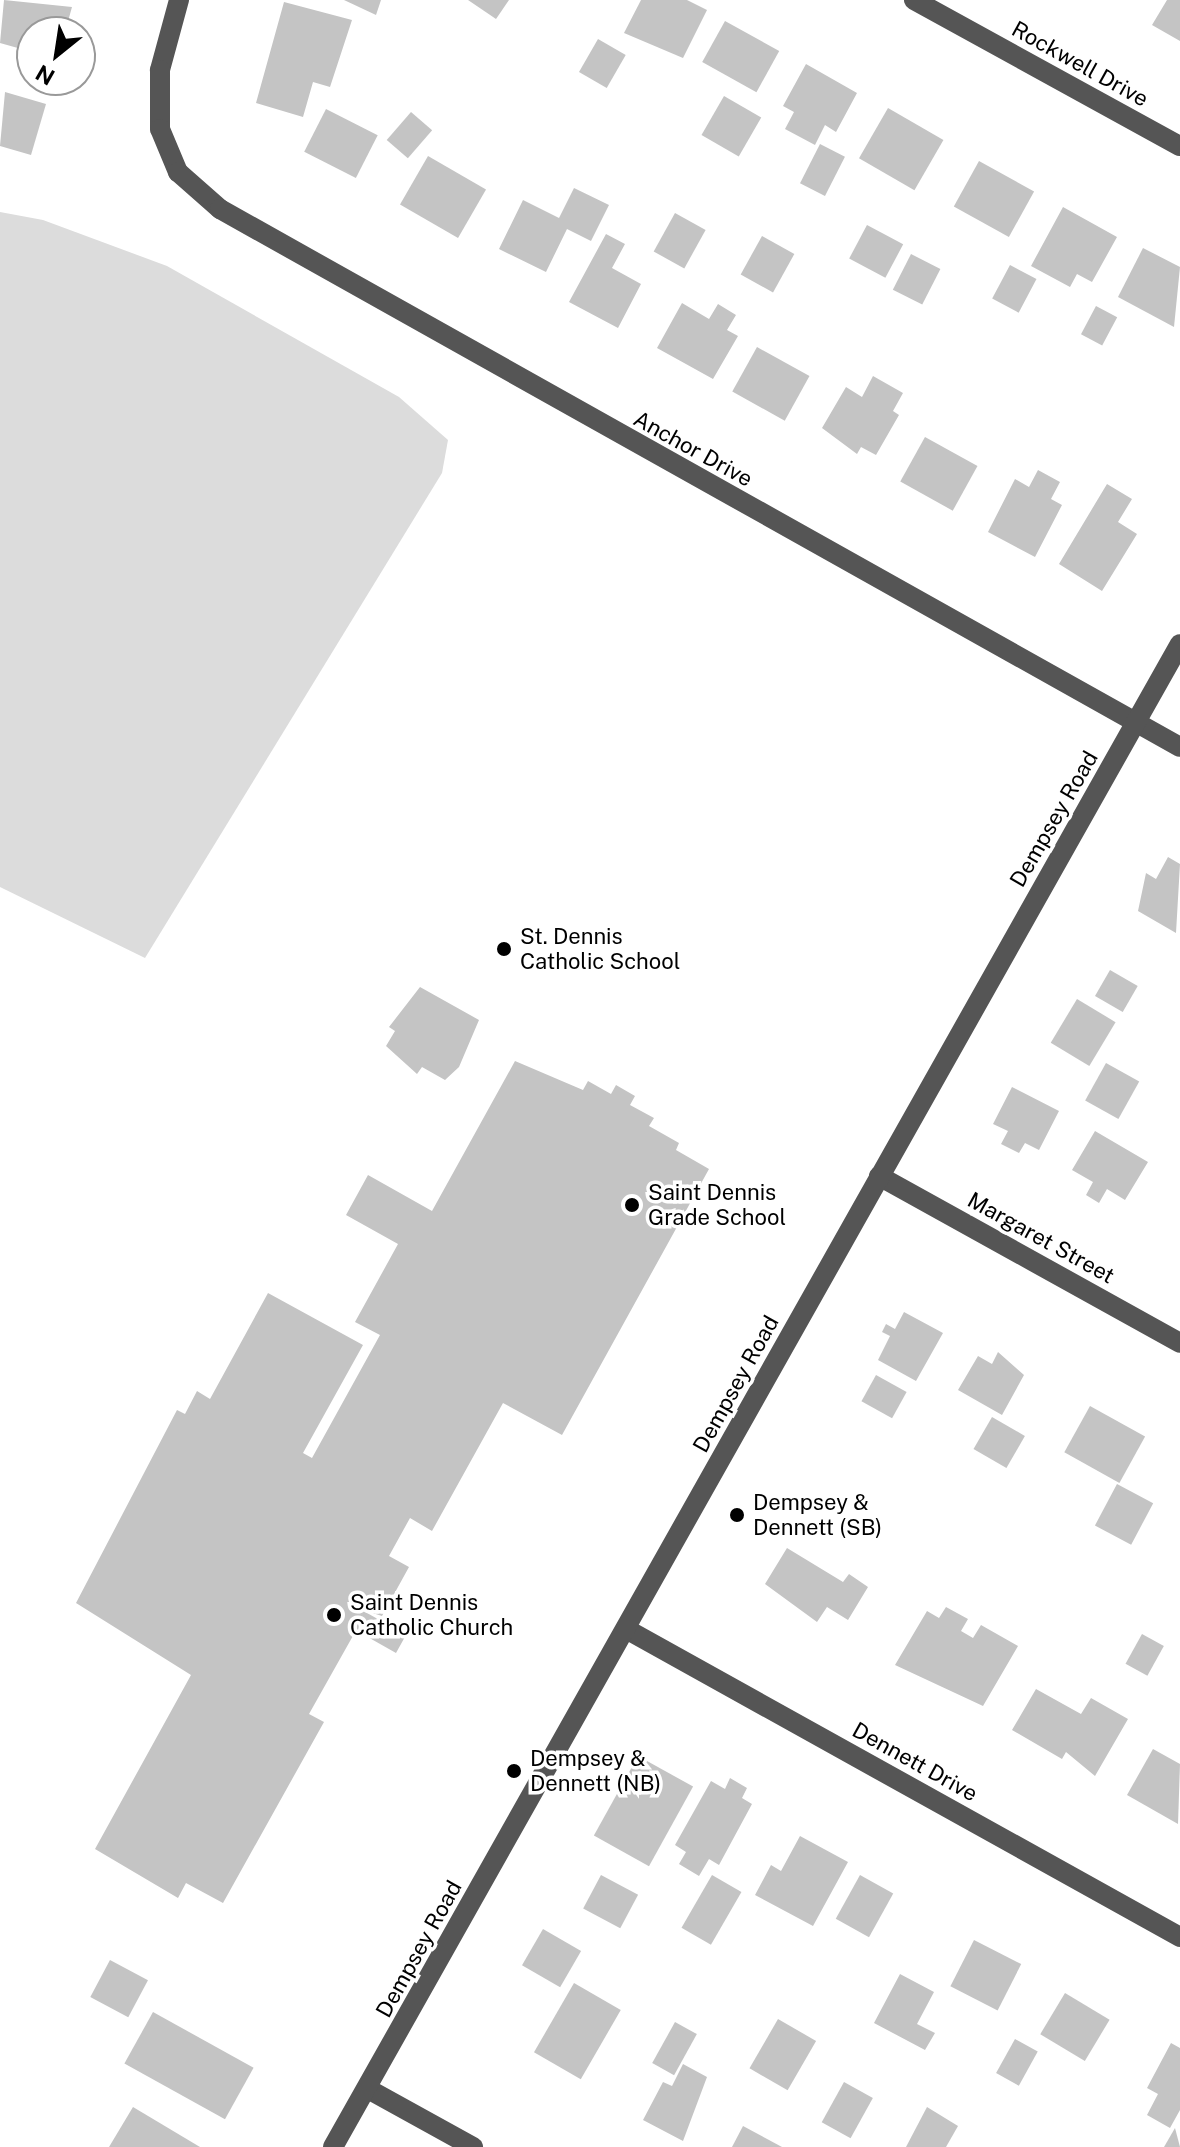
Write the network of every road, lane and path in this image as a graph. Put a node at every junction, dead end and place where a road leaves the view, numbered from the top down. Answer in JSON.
{"nodes":[{"id":1,"x":179,"y":0,"type":"edge"},
{"id":2,"x":914,"y":0,"type":"edge"},
{"id":3,"x":1180,"y":146,"type":"edge"},
{"id":4,"x":1180,"y":644,"type":"edge"},
{"id":5,"x":1136,"y":724,"type":"junction"},
{"id":6,"x":1180,"y":747,"type":"edge"},
{"id":7,"x":879,"y":1176,"type":"junction"},
{"id":8,"x":1180,"y":1343,"type":"edge"},
{"id":9,"x":626,"y":1629,"type":"junction"},
{"id":10,"x":1180,"y":1937,"type":"edge"},
{"id":11,"x":368,"y":2089,"type":"junction"},
{"id":12,"x":333,"y":2147,"type":"edge"},
{"id":13,"x":473,"y":2147,"type":"edge"}],
"edges":[{"from":1,"to":5,"type":"street","name":"Anchor Drive"},
{"from":2,"to":3,"type":"street","name":"Rockwell Drive"},
{"from":4,"to":5,"type":"street","name":"Dempsey Road"},
{"from":5,"to":6,"type":"street","name":"Anchor Drive"},
{"from":5,"to":7,"type":"street","name":"Dempsey Road"},
{"from":7,"to":8,"type":"street","name":"Margaret Street"},
{"from":7,"to":9,"type":"street","name":"Dempsey Road"},
{"from":9,"to":10,"type":"street","name":"Dennett Drive"},
{"from":9,"to":11,"type":"street","name":"Dempsey Road"},
{"from":11,"to":12,"type":"street","name":"Dempsey Road"},
{"from":11,"to":13,"type":"street"}]}
